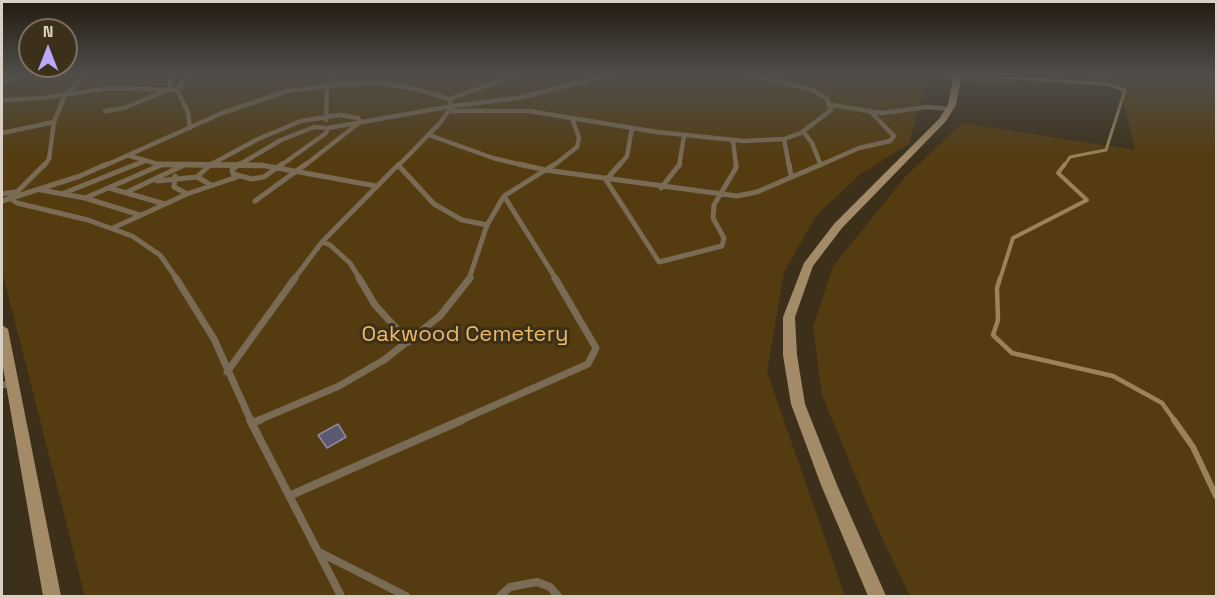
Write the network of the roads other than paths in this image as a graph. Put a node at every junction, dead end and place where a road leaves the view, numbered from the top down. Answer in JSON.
{"nodes":[{"id":1,"x":62,"y":102,"type":"edge"},
{"id":2,"x":139,"y":102,"type":"edge"},
{"id":3,"x":183,"y":102,"type":"edge"},
{"id":4,"x":255,"y":102,"type":"edge"},
{"id":5,"x":326,"y":102,"type":"edge"},
{"id":6,"x":450,"y":102,"type":"edge"},
{"id":7,"x":492,"y":102,"type":"edge"},
{"id":8,"x":828,"y":102,"type":"edge"},
{"id":9,"x":952,"y":102,"type":"edge"},
{"id":10,"x":831,"y":105,"type":"junction"},
{"id":11,"x":451,"y":108,"type":"junction"},
{"id":12,"x":950,"y":109,"type":"junction"},
{"id":13,"x":105,"y":111,"type":"dead end"},
{"id":14,"x":870,"y":111,"type":"junction"},
{"id":15,"x":326,"y":116,"type":"junction"},
{"id":16,"x":572,"y":118,"type":"junction"},
{"id":17,"x":54,"y":122,"type":"junction"},
{"id":18,"x":360,"y":122,"type":"junction"},
{"id":19,"x":326,"y":127,"type":"junction"},
{"id":20,"x":190,"y":128,"type":"junction"},
{"id":21,"x":632,"y":128,"type":"junction"},
{"id":22,"x":803,"y":131,"type":"junction"},
{"id":23,"x":2,"y":133,"type":"edge"},
{"id":24,"x":429,"y":135,"type":"junction"},
{"id":25,"x":684,"y":136,"type":"junction"},
{"id":26,"x":784,"y":139,"type":"junction"},
{"id":27,"x":733,"y":140,"type":"junction"},
{"id":28,"x":130,"y":156,"type":"junction"},
{"id":29,"x":145,"y":161,"type":"junction"},
{"id":30,"x":820,"y":163,"type":"junction"},
{"id":31,"x":161,"y":165,"type":"junction"},
{"id":32,"x":209,"y":165,"type":"junction"},
{"id":33,"x":236,"y":165,"type":"junction"},
{"id":34,"x":398,"y":165,"type":"junction"},
{"id":35,"x":182,"y":166,"type":"junction"},
{"id":36,"x":277,"y":168,"type":"junction"},
{"id":37,"x":177,"y":170,"type":"junction"},
{"id":38,"x":545,"y":170,"type":"junction"},
{"id":39,"x":296,"y":172,"type":"junction"},
{"id":40,"x":791,"y":176,"type":"junction"},
{"id":41,"x":197,"y":177,"type":"junction"},
{"id":42,"x":237,"y":177,"type":"junction"},
{"id":43,"x":173,"y":180,"type":"junction"},
{"id":44,"x":606,"y":180,"type":"junction"},
{"id":45,"x":151,"y":182,"type":"junction"},
{"id":46,"x":211,"y":185,"type":"junction"},
{"id":47,"x":376,"y":186,"type":"junction"},
{"id":48,"x":174,"y":187,"type":"junction"},
{"id":49,"x":109,"y":188,"type":"junction"},
{"id":50,"x":661,"y":188,"type":"junction"},
{"id":51,"x":40,"y":190,"type":"junction"},
{"id":52,"x":127,"y":192,"type":"junction"},
{"id":53,"x":63,"y":194,"type":"junction"},
{"id":54,"x":187,"y":194,"type":"junction"},
{"id":55,"x":2,"y":195,"type":"edge"},
{"id":56,"x":13,"y":195,"type":"junction"},
{"id":57,"x":504,"y":196,"type":"junction"},
{"id":58,"x":720,"y":196,"type":"junction"},
{"id":59,"x":85,"y":198,"type":"junction"},
{"id":60,"x":2,"y":201,"type":"edge"},
{"id":61,"x":255,"y":201,"type":"dead end"},
{"id":62,"x":165,"y":204,"type":"junction"},
{"id":63,"x":140,"y":215,"type":"junction"},
{"id":64,"x":487,"y":225,"type":"junction"},
{"id":65,"x":113,"y":228,"type":"junction"},
{"id":66,"x":322,"y":242,"type":"junction"},
{"id":67,"x":2,"y":330,"type":"edge"},
{"id":68,"x":409,"y":342,"type":"junction"},
{"id":69,"x":228,"y":372,"type":"junction"},
{"id":70,"x":6,"y":385,"type":"edge"},
{"id":71,"x":252,"y":423,"type":"junction"},
{"id":72,"x":289,"y":496,"type":"junction"},
{"id":73,"x":318,"y":552,"type":"junction"},
{"id":74,"x":52,"y":597,"type":"edge"},
{"id":75,"x":341,"y":597,"type":"edge"},
{"id":76,"x":406,"y":597,"type":"edge"},
{"id":77,"x":500,"y":597,"type":"edge"},
{"id":78,"x":558,"y":597,"type":"edge"},
{"id":79,"x":877,"y":597,"type":"edge"}],
"edges":[{"from":1,"to":17,"type":"lane"},
{"from":2,"to":13,"type":"lane"},
{"from":3,"to":20,"type":"lane"},
{"from":4,"to":20,"type":"lane"},
{"from":5,"to":15,"type":"lane"},
{"from":6,"to":11,"type":"lane"},
{"from":7,"to":11,"type":"lane"},
{"from":8,"to":10,"type":"lane"},
{"from":9,"to":12,"type":"street"},
{"from":10,"to":14,"type":"lane"},
{"from":10,"to":22,"type":"lane"},
{"from":11,"to":16,"type":"lane"},
{"from":11,"to":18,"type":"lane"},
{"from":11,"to":24,"type":"lane"},
{"from":12,"to":14,"type":"lane"},
{"from":12,"to":79,"type":"street"},
{"from":14,"to":30,"type":"lane"},
{"from":15,"to":18,"type":"lane"},
{"from":15,"to":19,"type":"lane"},
{"from":15,"to":32,"type":"lane"},
{"from":16,"to":21,"type":"lane"},
{"from":16,"to":38,"type":"lane"},
{"from":17,"to":23,"type":"lane"},
{"from":17,"to":56,"type":"lane"},
{"from":18,"to":19,"type":"lane"},
{"from":18,"to":39,"type":"lane"},
{"from":19,"to":33,"type":"lane"},
{"from":19,"to":36,"type":"lane"},
{"from":20,"to":28,"type":"lane"},
{"from":21,"to":25,"type":"lane"},
{"from":21,"to":44,"type":"lane"},
{"from":22,"to":26,"type":"lane"},
{"from":22,"to":30,"type":"lane"},
{"from":24,"to":34,"type":"lane"},
{"from":24,"to":38,"type":"lane"},
{"from":25,"to":27,"type":"lane"},
{"from":25,"to":50,"type":"lane"},
{"from":26,"to":27,"type":"lane"},
{"from":26,"to":40,"type":"lane"},
{"from":27,"to":58,"type":"lane"},
{"from":28,"to":29,"type":"lane"},
{"from":28,"to":51,"type":"lane"},
{"from":29,"to":31,"type":"lane"},
{"from":29,"to":53,"type":"lane"},
{"from":30,"to":40,"type":"lane"},
{"from":31,"to":35,"type":"lane"},
{"from":31,"to":49,"type":"lane"},
{"from":32,"to":33,"type":"lane"},
{"from":32,"to":35,"type":"lane"},
{"from":32,"to":41,"type":"lane"},
{"from":33,"to":36,"type":"lane"},
{"from":33,"to":42,"type":"lane"},
{"from":34,"to":47,"type":"lane"},
{"from":34,"to":64,"type":"lane"},
{"from":35,"to":37,"type":"lane"},
{"from":36,"to":39,"type":"lane"},
{"from":36,"to":42,"type":"lane"},
{"from":37,"to":43,"type":"lane"},
{"from":37,"to":45,"type":"lane"},
{"from":38,"to":44,"type":"lane"},
{"from":38,"to":57,"type":"lane"},
{"from":39,"to":47,"type":"lane"},
{"from":39,"to":61,"type":"lane"},
{"from":40,"to":58,"type":"lane"},
{"from":41,"to":43,"type":"lane"},
{"from":41,"to":46,"type":"lane"},
{"from":42,"to":46,"type":"lane"},
{"from":43,"to":45,"type":"lane"},
{"from":43,"to":48,"type":"lane"},
{"from":44,"to":50,"type":"lane"},
{"from":44,"to":58,"type":"lane"},
{"from":45,"to":48,"type":"lane"},
{"from":45,"to":52,"type":"lane"},
{"from":46,"to":54,"type":"lane"},
{"from":47,"to":66,"type":"lane"},
{"from":48,"to":54,"type":"lane"},
{"from":49,"to":52,"type":"lane"},
{"from":49,"to":59,"type":"lane"},
{"from":50,"to":58,"type":"lane"},
{"from":51,"to":53,"type":"lane"},
{"from":51,"to":56,"type":"lane"},
{"from":52,"to":62,"type":"lane"},
{"from":53,"to":59,"type":"lane"},
{"from":54,"to":62,"type":"lane"},
{"from":55,"to":56,"type":"lane"},
{"from":56,"to":60,"type":"lane"},
{"from":56,"to":65,"type":"lane"},
{"from":57,"to":64,"type":"lane"},
{"from":57,"to":72,"type":"lane"},
{"from":59,"to":63,"type":"lane"},
{"from":62,"to":63,"type":"lane"},
{"from":63,"to":65,"type":"lane"},
{"from":64,"to":68,"type":"lane"},
{"from":65,"to":69,"type":"lane"},
{"from":66,"to":68,"type":"lane"},
{"from":66,"to":69,"type":"lane"},
{"from":67,"to":70,"type":"street"},
{"from":68,"to":71,"type":"lane"},
{"from":69,"to":71,"type":"lane"},
{"from":70,"to":74,"type":"street"},
{"from":71,"to":72,"type":"lane"},
{"from":72,"to":73,"type":"lane"},
{"from":73,"to":75,"type":"lane"},
{"from":73,"to":76,"type":"lane"},
{"from":77,"to":78,"type":"lane"}]}
